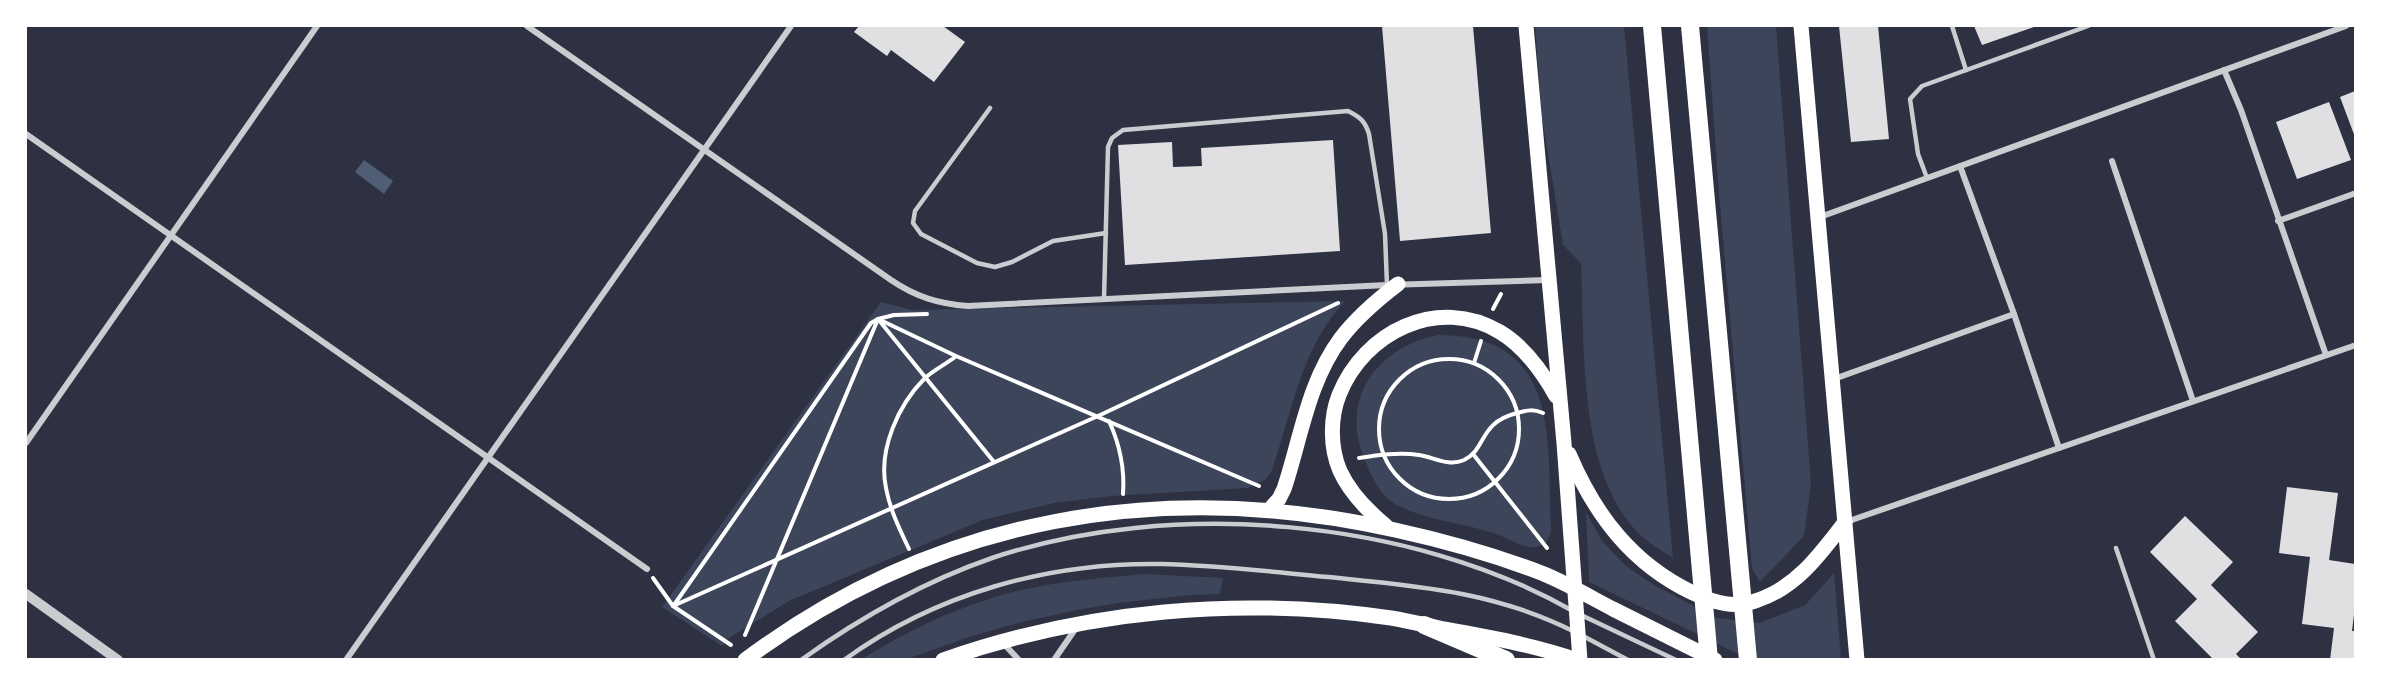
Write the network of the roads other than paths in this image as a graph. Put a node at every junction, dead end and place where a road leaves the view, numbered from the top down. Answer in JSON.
{"nodes":[{"id":1,"x":317,"y":26,"type":"edge"},
{"id":2,"x":527,"y":26,"type":"edge"},
{"id":3,"x":791,"y":26,"type":"edge"},
{"id":4,"x":1526,"y":26,"type":"edge"},
{"id":5,"x":1652,"y":26,"type":"edge"},
{"id":6,"x":1690,"y":26,"type":"edge"},
{"id":7,"x":1801,"y":26,"type":"edge"},
{"id":8,"x":1952,"y":26,"type":"edge"},
{"id":9,"x":2065,"y":26,"type":"edge"},
{"id":10,"x":2088,"y":26,"type":"edge"},
{"id":11,"x":2346,"y":26,"type":"edge"},
{"id":12,"x":2068,"y":33,"type":"junction"},
{"id":13,"x":1966,"y":70,"type":"junction"},
{"id":14,"x":2224,"y":70,"type":"junction"},
{"id":15,"x":990,"y":108,"type":"dead end"},
{"id":16,"x":26,"y":134,"type":"edge"},
{"id":17,"x":704,"y":149,"type":"junction"},
{"id":18,"x":2112,"y":161,"type":"dead end"},
{"id":19,"x":1960,"y":166,"type":"junction"},
{"id":20,"x":1927,"y":178,"type":"junction"},
{"id":21,"x":2355,"y":193,"type":"edge"},
{"id":22,"x":1817,"y":218,"type":"junction"},
{"id":23,"x":2278,"y":221,"type":"junction"},
{"id":24,"x":1106,"y":233,"type":"junction"},
{"id":25,"x":171,"y":235,"type":"junction"},
{"id":26,"x":1547,"y":280,"type":"junction"},
{"id":27,"x":1393,"y":284,"type":"junction"},
{"id":28,"x":1104,"y":298,"type":"junction"},
{"id":29,"x":2014,"y":314,"type":"junction"},
{"id":30,"x":2355,"y":345,"type":"edge"},
{"id":31,"x":2326,"y":355,"type":"junction"},
{"id":32,"x":1832,"y":380,"type":"junction"},
{"id":33,"x":2193,"y":401,"type":"junction"},
{"id":34,"x":1560,"y":404,"type":"junction"},
{"id":35,"x":1564,"y":442,"type":"junction"},
{"id":36,"x":26,"y":443,"type":"edge"},
{"id":37,"x":2059,"y":448,"type":"junction"},
{"id":38,"x":488,"y":457,"type":"junction"},
{"id":39,"x":1270,"y":509,"type":"junction"},
{"id":40,"x":1845,"y":522,"type":"junction"},
{"id":41,"x":1389,"y":528,"type":"junction"},
{"id":42,"x":2116,"y":548,"type":"dead end"},
{"id":43,"x":647,"y":569,"type":"road end"},
{"id":44,"x":1576,"y":589,"type":"junction"},
{"id":45,"x":26,"y":594,"type":"edge"},
{"id":46,"x":1577,"y":613,"type":"junction"},
{"id":47,"x":1079,"y":623,"type":"junction"},
{"id":48,"x":1424,"y":625,"type":"junction"},
{"id":49,"x":1578,"y":634,"type":"junction"},
{"id":50,"x":1000,"y":640,"type":"junction"},
{"id":51,"x":118,"y":660,"type":"edge"},
{"id":52,"x":346,"y":660,"type":"edge"},
{"id":53,"x":745,"y":660,"type":"edge"},
{"id":54,"x":801,"y":660,"type":"edge"},
{"id":55,"x":844,"y":660,"type":"edge"},
{"id":56,"x":943,"y":660,"type":"edge"},
{"id":57,"x":1019,"y":660,"type":"edge"},
{"id":58,"x":1054,"y":660,"type":"edge"},
{"id":59,"x":1506,"y":660,"type":"edge"},
{"id":60,"x":1578,"y":660,"type":"edge"},
{"id":61,"x":1628,"y":660,"type":"edge"},
{"id":62,"x":1676,"y":660,"type":"edge"},
{"id":63,"x":1708,"y":660,"type":"edge"},
{"id":64,"x":1715,"y":660,"type":"edge"},
{"id":65,"x":1748,"y":660,"type":"edge"},
{"id":66,"x":1857,"y":660,"type":"edge"},
{"id":67,"x":2154,"y":660,"type":"edge"}],
"edges":[{"from":1,"to":25,"type":"street"},
{"from":2,"to":17,"type":"street"},
{"from":3,"to":17,"type":"street"},
{"from":4,"to":26,"type":"main road"},
{"from":5,"to":63,"type":"highway"},
{"from":6,"to":65,"type":"highway"},
{"from":7,"to":22,"type":"main road"},
{"from":8,"to":13,"type":"lane"},
{"from":9,"to":12,"type":"lane"},
{"from":10,"to":12,"type":"lane"},
{"from":11,"to":14,"type":"street"},
{"from":12,"to":13,"type":"lane"},
{"from":13,"to":20,"type":"lane"},
{"from":14,"to":19,"type":"street"},
{"from":14,"to":23,"type":"street"},
{"from":15,"to":24,"type":"lane"},
{"from":16,"to":25,"type":"street"},
{"from":17,"to":28,"type":"street"},
{"from":17,"to":38,"type":"street"},
{"from":18,"to":33,"type":"street"},
{"from":19,"to":20,"type":"street"},
{"from":19,"to":29,"type":"street"},
{"from":20,"to":22,"type":"street"},
{"from":21,"to":23,"type":"street"},
{"from":22,"to":32,"type":"main road"},
{"from":23,"to":31,"type":"street"},
{"from":24,"to":27,"type":"lane"},
{"from":24,"to":28,"type":"lane"},
{"from":25,"to":36,"type":"street"},
{"from":25,"to":38,"type":"street"},
{"from":26,"to":27,"type":"street"},
{"from":26,"to":34,"type":"main road"},
{"from":27,"to":28,"type":"street"},
{"from":27,"to":39,"type":"main road"},
{"from":29,"to":32,"type":"street"},
{"from":29,"to":37,"type":"street"},
{"from":30,"to":31,"type":"street"},
{"from":31,"to":33,"type":"street"},
{"from":32,"to":40,"type":"main road"},
{"from":33,"to":37,"type":"street"},
{"from":34,"to":35,"type":"main road"},
{"from":34,"to":41,"type":"main road"},
{"from":35,"to":40,"type":"main road"},
{"from":35,"to":44,"type":"main road"},
{"from":37,"to":40,"type":"street"},
{"from":38,"to":43,"type":"street"},
{"from":38,"to":52,"type":"street"},
{"from":39,"to":41,"type":"main road"},
{"from":39,"to":53,"type":"main road"},
{"from":40,"to":66,"type":"main road"},
{"from":41,"to":44,"type":"main road"},
{"from":42,"to":67,"type":"lane"},
{"from":44,"to":46,"type":"main road"},
{"from":44,"to":64,"type":"main road"},
{"from":45,"to":51,"type":"street"},
{"from":46,"to":49,"type":"main road"},
{"from":46,"to":54,"type":"lane"},
{"from":46,"to":62,"type":"lane"},
{"from":47,"to":48,"type":"main road"},
{"from":47,"to":50,"type":"main road"},
{"from":47,"to":58,"type":"street"},
{"from":48,"to":59,"type":"highway"},
{"from":48,"to":60,"type":"main road"},
{"from":49,"to":55,"type":"lane"},
{"from":49,"to":60,"type":"main road"},
{"from":49,"to":61,"type":"lane"},
{"from":50,"to":56,"type":"main road"},
{"from":50,"to":57,"type":"street"}]}
